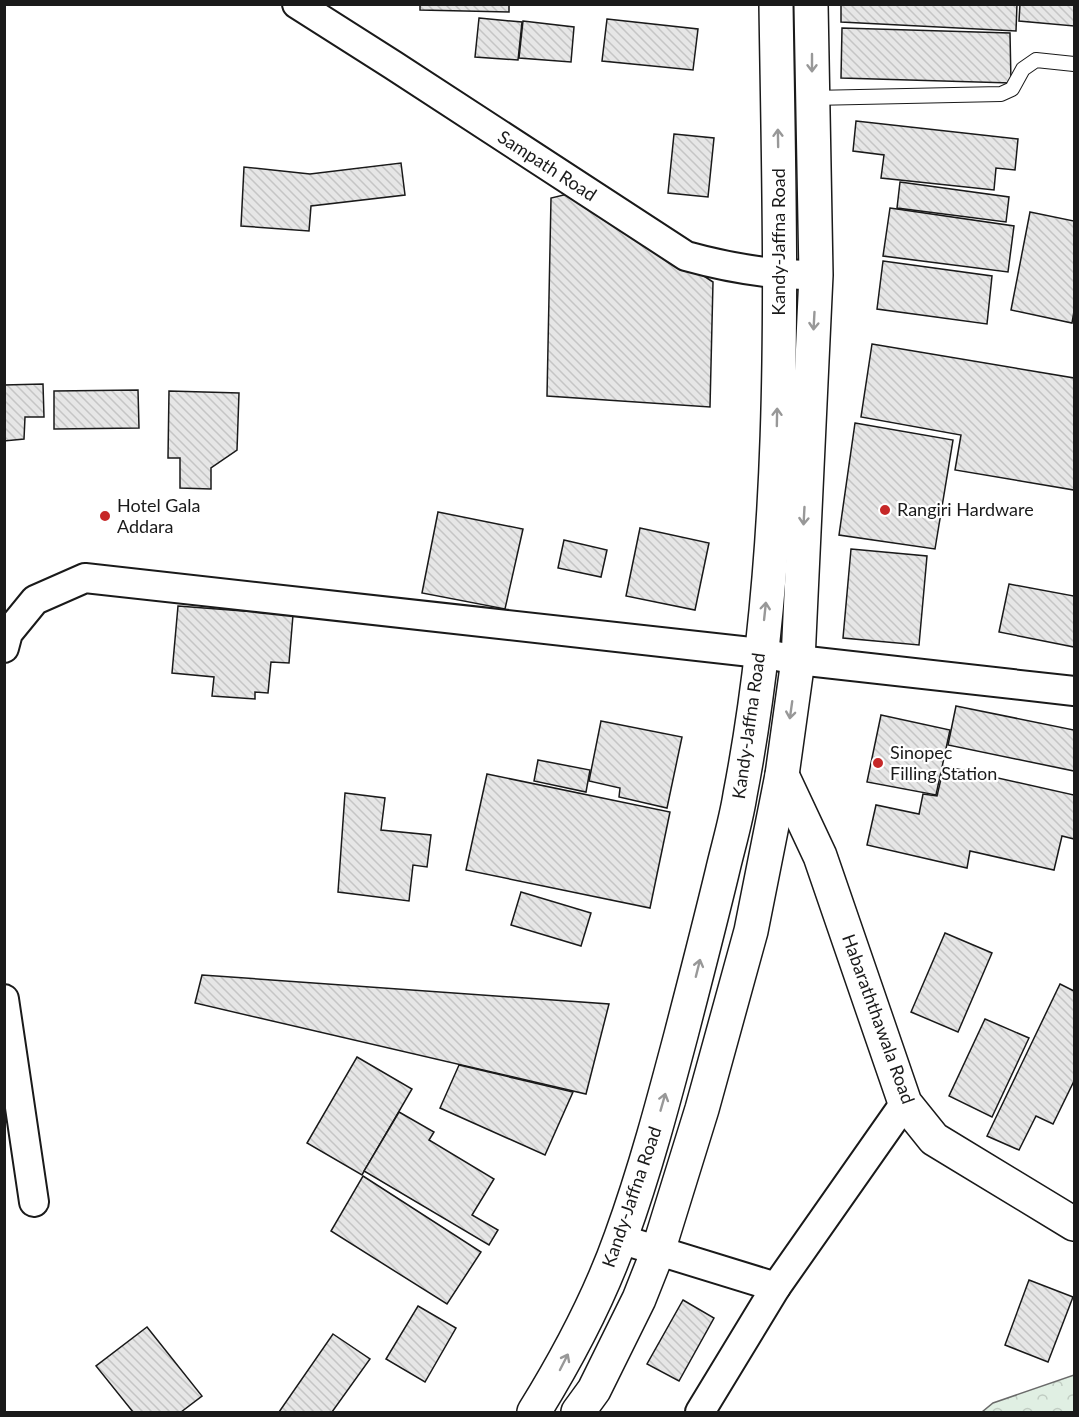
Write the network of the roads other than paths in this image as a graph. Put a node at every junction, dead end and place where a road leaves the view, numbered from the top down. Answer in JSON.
{"nodes":[{"id":1,"x":297,"y":4,"type":"edge"},
{"id":2,"x":776,"y":4,"type":"edge"},
{"id":3,"x":811,"y":4,"type":"edge"},
{"id":4,"x":1074,"y":64,"type":"edge"},
{"id":5,"x":812,"y":98,"type":"junction"},
{"id":6,"x":780,"y":275,"type":"junction"},
{"id":7,"x":816,"y":275,"type":"junction"},
{"id":8,"x":4,"y":648,"type":"edge"},
{"id":9,"x":760,"y":653,"type":"junction"},
{"id":10,"x":798,"y":660,"type":"junction"},
{"id":11,"x":1074,"y":691,"type":"edge"},
{"id":12,"x":782,"y":775,"type":"junction"},
{"id":13,"x":4,"y":999,"type":"edge"},
{"id":14,"x":905,"y":1103,"type":"junction"},
{"id":15,"x":34,"y":1202,"type":"dead end"},
{"id":16,"x":1074,"y":1224,"type":"edge"},
{"id":17,"x":620,"y":1239,"type":"junction"},
{"id":18,"x":658,"y":1251,"type":"junction"},
{"id":19,"x":776,"y":1287,"type":"junction"},
{"id":20,"x":534,"y":1413,"type":"edge"},
{"id":21,"x":578,"y":1413,"type":"edge"},
{"id":22,"x":700,"y":1413,"type":"edge"}],
"edges":[{"from":1,"to":6,"type":"street","name":"Sampath Road"},
{"from":6,"to":2,"type":"main road","name":"Kandy-Jaffna Road","one_way":true},
{"from":3,"to":5,"type":"main road","name":"Kandy-Jaffna Road","one_way":true},
{"from":4,"to":5,"type":"lane"},
{"from":5,"to":7,"type":"main road","name":"Kandy-Jaffna Road"},
{"from":6,"to":7,"type":"street","name":"Sampath Road"},
{"from":9,"to":6,"type":"main road","name":"Kandy-Jaffna Road","one_way":true},
{"from":7,"to":10,"type":"main road","name":"Kandy-Jaffna Road","one_way":true},
{"from":8,"to":9,"type":"street"},
{"from":9,"to":10,"type":"street"},
{"from":17,"to":9,"type":"main road","name":"Kandy-Jaffna Road","one_way":true},
{"from":10,"to":11,"type":"street"},
{"from":10,"to":12,"type":"main road","name":"Kandy-Jaffna Road","one_way":true},
{"from":12,"to":14,"type":"main road","name":"Habaraththawala Road"},
{"from":12,"to":18,"type":"main road","name":"Kandy-Jaffna Road"},
{"from":13,"to":15,"type":"street"},
{"from":14,"to":16,"type":"main road","name":"Habaraththawala Road"},
{"from":14,"to":19,"type":"street"},
{"from":17,"to":18,"type":"street"},
{"from":20,"to":17,"type":"main road","name":"Kandy-Jaffna Road","one_way":true},
{"from":18,"to":19,"type":"street"},
{"from":18,"to":21,"type":"main road","name":"Kandy-Jaffna Road"},
{"from":19,"to":22,"type":"street"}]}
